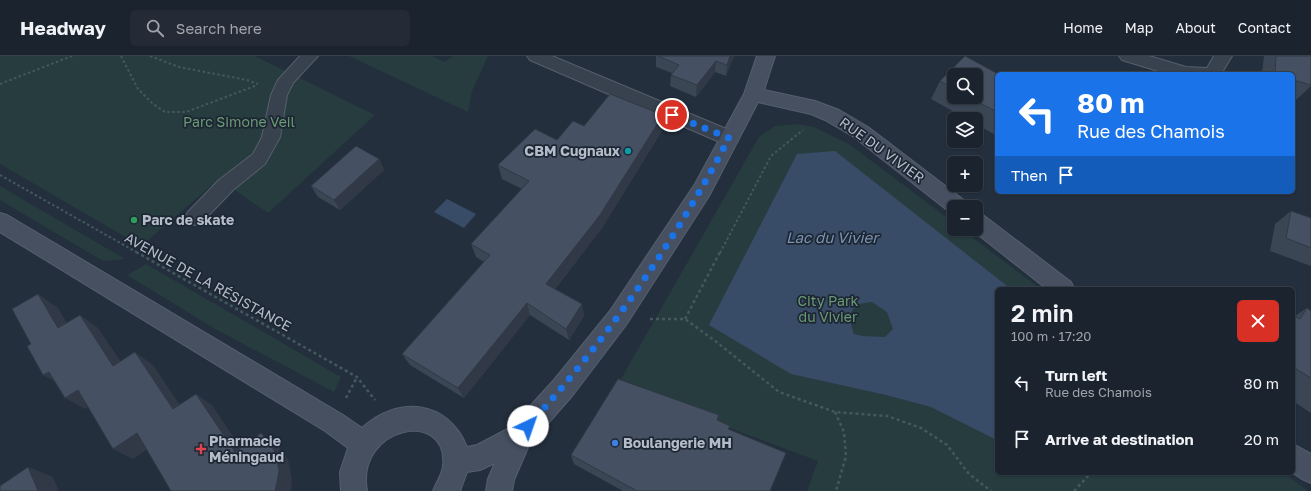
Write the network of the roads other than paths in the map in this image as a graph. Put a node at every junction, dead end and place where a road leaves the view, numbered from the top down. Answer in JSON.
{"nodes":[{"id":1,"x":310,"y":56,"type":"edge"},
{"id":2,"x":536,"y":56,"type":"edge"},
{"id":3,"x":766,"y":56,"type":"edge"},
{"id":4,"x":1128,"y":56,"type":"edge"},
{"id":5,"x":1223,"y":56,"type":"edge"},
{"id":6,"x":1186,"y":72,"type":"edge"},
{"id":7,"x":1212,"y":72,"type":"edge"},
{"id":8,"x":753,"y":94,"type":"junction"},
{"id":9,"x":729,"y":138,"type":"junction"},
{"id":10,"x":949,"y":200,"type":"edge"},
{"id":11,"x":195,"y":217,"type":"dead end"},
{"id":12,"x":0,"y":221,"type":"edge"},
{"id":13,"x":983,"y":226,"type":"edge"},
{"id":14,"x":1060,"y":287,"type":"edge"},
{"id":15,"x":520,"y":436,"type":"junction"},
{"id":16,"x":363,"y":444,"type":"junction"},
{"id":17,"x":1295,"y":458,"type":"edge"},
{"id":18,"x":456,"y":462,"type":"junction"},
{"id":19,"x":1311,"y":470,"type":"edge"},
{"id":20,"x":354,"y":491,"type":"edge"},
{"id":21,"x":446,"y":491,"type":"edge"},
{"id":22,"x":499,"y":491,"type":"edge"}],
"edges":[{"from":1,"to":11,"type":"lane"},
{"from":2,"to":9,"type":"street"},
{"from":3,"to":8,"type":"street"},
{"from":4,"to":6,"type":"street"},
{"from":5,"to":7,"type":"street"},
{"from":8,"to":9,"type":"street"},
{"from":8,"to":10,"type":"street","name":"RUE DU VIVIER"},
{"from":9,"to":15,"type":"street"},
{"from":12,"to":16,"type":"street"},
{"from":13,"to":14,"type":"street"},
{"from":15,"to":18,"type":"street"},
{"from":15,"to":22,"type":"street"},
{"from":16,"to":18,"type":"street"},
{"from":16,"to":20,"type":"street"},
{"from":17,"to":19,"type":"street"},
{"from":18,"to":21,"type":"street"}]}
